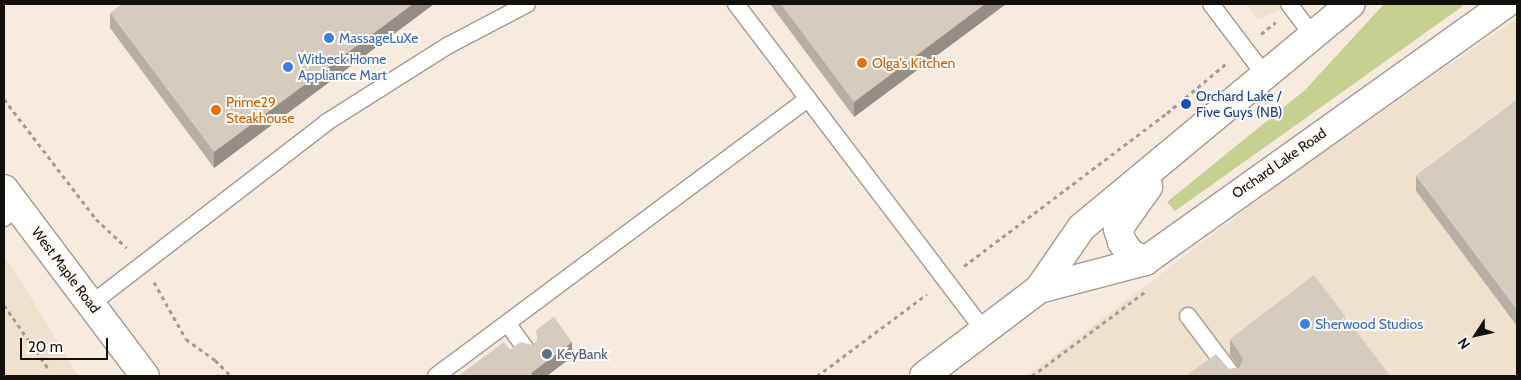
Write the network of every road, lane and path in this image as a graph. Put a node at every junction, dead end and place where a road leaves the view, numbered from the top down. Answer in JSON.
{"nodes":[{"id":1,"x":528,"y":4,"type":"edge"},
{"id":2,"x":736,"y":4,"type":"edge"},
{"id":3,"x":1212,"y":4,"type":"edge"},
{"id":4,"x":1351,"y":4,"type":"edge"},
{"id":5,"x":1505,"y":4,"type":"edge"},
{"id":6,"x":1290,"y":6,"type":"edge"},
{"id":7,"x":1312,"y":35,"type":"junction"},
{"id":8,"x":1245,"y":48,"type":"junction"},
{"id":9,"x":1264,"y":74,"type":"junction"},
{"id":10,"x":4,"y":99,"type":"edge"},
{"id":11,"x":808,"y":99,"type":"junction"},
{"id":12,"x":1182,"y":143,"type":"junction"},
{"id":13,"x":8,"y":205,"type":"edge"},
{"id":14,"x":1145,"y":261,"type":"junction"},
{"id":15,"x":141,"y":266,"type":"junction"},
{"id":16,"x":945,"y":280,"type":"junction"},
{"id":17,"x":1038,"y":290,"type":"junction"},
{"id":18,"x":91,"y":304,"type":"junction"},
{"id":19,"x":4,"y":305,"type":"edge"},
{"id":20,"x":1188,"y":316,"type":"dead end"},
{"id":21,"x":507,"y":323,"type":"junction"},
{"id":22,"x":984,"y":331,"type":"junction"},
{"id":23,"x":528,"y":352,"type":"edge"},
{"id":24,"x":50,"y":372,"type":"dead end"},
{"id":25,"x":144,"y":376,"type":"edge"},
{"id":26,"x":231,"y":376,"type":"edge"},
{"id":27,"x":436,"y":376,"type":"edge"},
{"id":28,"x":818,"y":376,"type":"edge"},
{"id":29,"x":924,"y":376,"type":"edge"},
{"id":30,"x":1233,"y":376,"type":"edge"}],
"edges":[{"from":1,"to":15,"type":"lane"},
{"from":2,"to":11,"type":"lane"},
{"from":3,"to":8,"type":"lane"},
{"from":4,"to":7,"type":"main road","name":"Orchard Lake Road"},
{"from":5,"to":14,"type":"main road","name":"Orchard Lake Road"},
{"from":6,"to":7,"type":"lane"},
{"from":6,"to":8,"type":"path"},
{"from":7,"to":9,"type":"main road","name":"Orchard Lake Road"},
{"from":8,"to":9,"type":"lane"},
{"from":8,"to":16,"type":"path"},
{"from":9,"to":12,"type":"main road","name":"Orchard Lake Road"},
{"from":10,"to":15,"type":"path"},
{"from":11,"to":16,"type":"lane"},
{"from":11,"to":21,"type":"lane"},
{"from":12,"to":14,"type":"main road"},
{"from":12,"to":17,"type":"main road","name":"Orchard Lake Road"},
{"from":13,"to":18,"type":"main road","name":"West Maple Road"},
{"from":14,"to":17,"type":"main road","name":"Orchard Lake Road"},
{"from":15,"to":18,"type":"lane"},
{"from":15,"to":26,"type":"path"},
{"from":16,"to":22,"type":"lane"},
{"from":16,"to":28,"type":"path"},
{"from":17,"to":22,"type":"main road","name":"Orchard Lake Road"},
{"from":18,"to":25,"type":"main road","name":"West Maple Road"},
{"from":19,"to":24,"type":"path"},
{"from":20,"to":30,"type":"lane"},
{"from":21,"to":23,"type":"lane"},
{"from":21,"to":27,"type":"lane"},
{"from":22,"to":29,"type":"main road","name":"Orchard Lake Road"}]}
